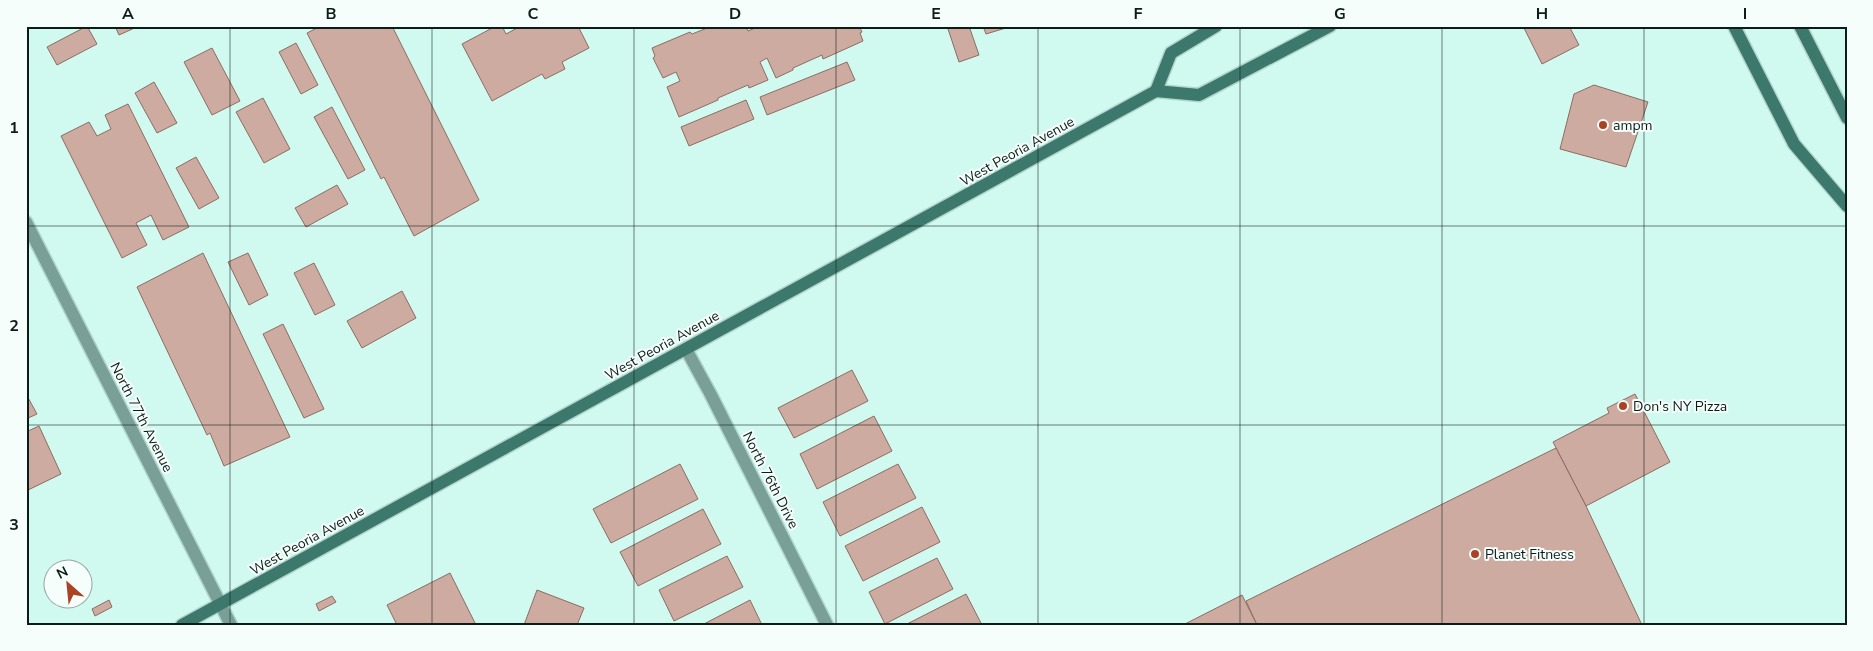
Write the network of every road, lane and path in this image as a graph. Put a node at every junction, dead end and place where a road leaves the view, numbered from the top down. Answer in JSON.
{"nodes":[{"id":1,"x":1216,"y":26,"type":"edge"},
{"id":2,"x":1330,"y":26,"type":"edge"},
{"id":3,"x":1734,"y":26,"type":"edge"},
{"id":4,"x":1800,"y":26,"type":"edge"},
{"id":5,"x":1156,"y":91,"type":"junction"},
{"id":6,"x":1847,"y":118,"type":"edge"},
{"id":7,"x":1847,"y":206,"type":"edge"},
{"id":8,"x":26,"y":222,"type":"edge"},
{"id":9,"x":686,"y":349,"type":"junction"},
{"id":10,"x":220,"y":604,"type":"junction"},
{"id":11,"x":182,"y":625,"type":"edge"},
{"id":12,"x":232,"y":625,"type":"edge"},
{"id":13,"x":827,"y":625,"type":"edge"}],
"edges":[{"from":1,"to":5,"type":"main road"},
{"from":2,"to":5,"type":"main road"},
{"from":3,"to":7,"type":"main road"},
{"from":4,"to":6,"type":"main road"},
{"from":5,"to":9,"type":"main road","name":"West Peoria Avenue"},
{"from":8,"to":10,"type":"street","name":"North 77th Avenue"},
{"from":9,"to":10,"type":"main road","name":"West Peoria Avenue"},
{"from":9,"to":13,"type":"street","name":"North 76th Drive"},
{"from":10,"to":11,"type":"main road","name":"West Peoria Avenue"},
{"from":10,"to":12,"type":"street","name":"North 77th Avenue"}]}
